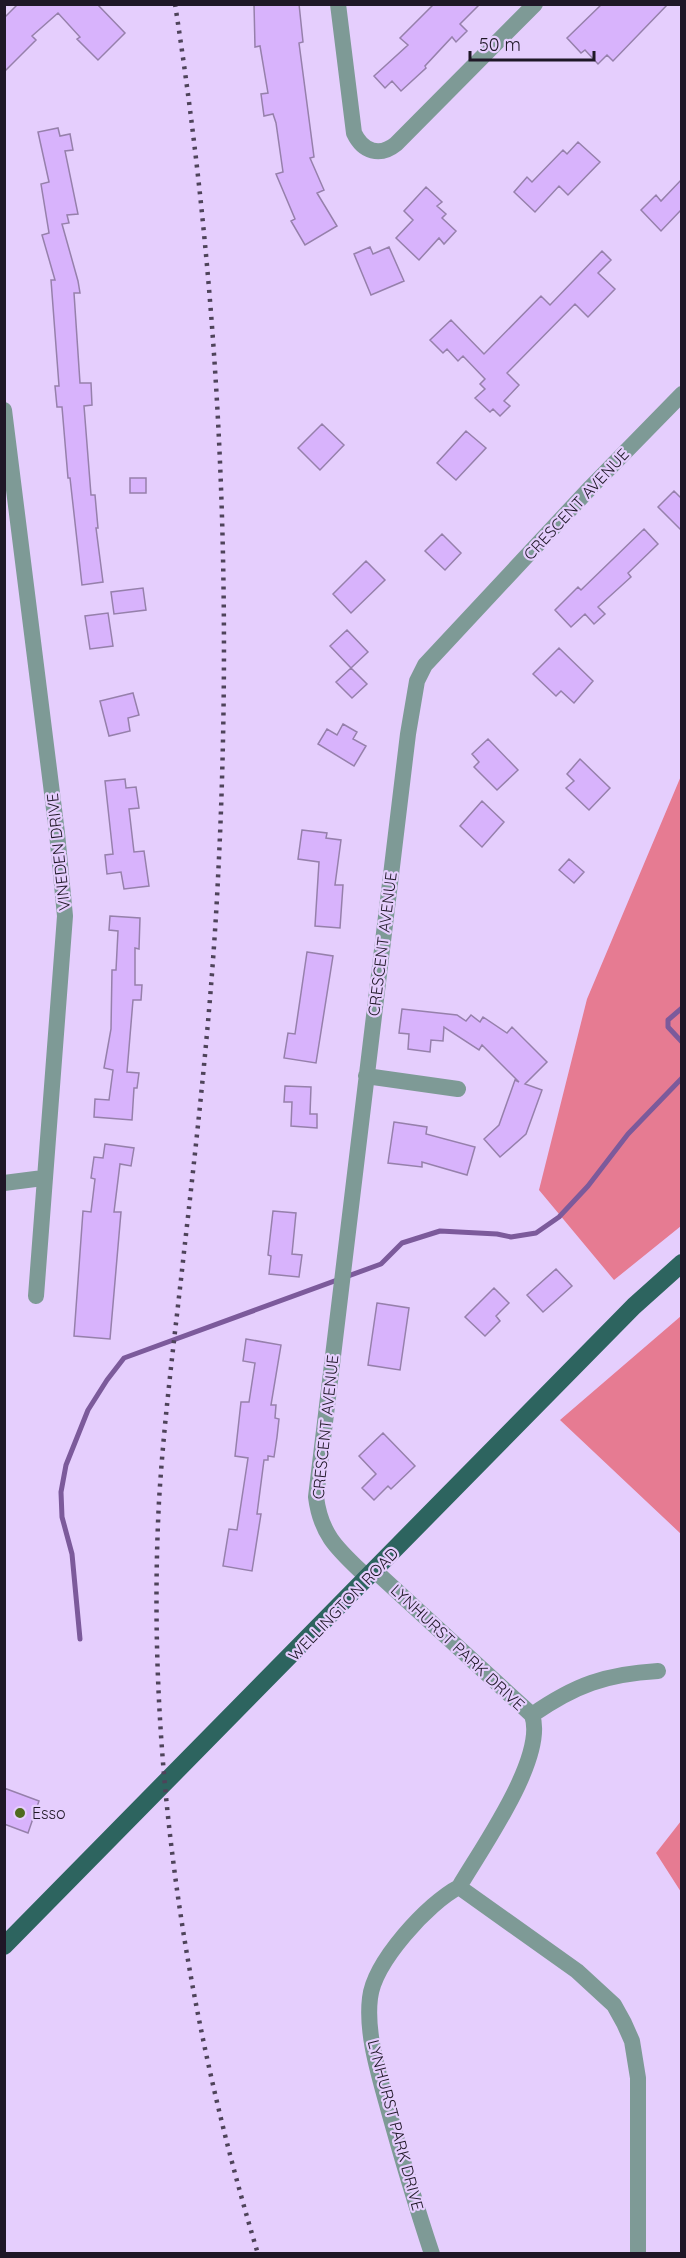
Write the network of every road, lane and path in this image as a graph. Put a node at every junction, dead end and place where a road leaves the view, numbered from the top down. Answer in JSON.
{"nodes":[{"id":1,"x":338,"y":4,"type":"edge"},
{"id":2,"x":535,"y":4,"type":"edge"},
{"id":3,"x":681,"y":394,"type":"edge"},
{"id":4,"x":4,"y":410,"type":"edge"},
{"id":5,"x":366,"y":1076,"type":"junction"},
{"id":6,"x":458,"y":1089,"type":"dead end"},
{"id":7,"x":43,"y":1179,"type":"junction"},
{"id":8,"x":4,"y":1183,"type":"edge"},
{"id":9,"x":681,"y":1263,"type":"edge"},
{"id":10,"x":36,"y":1296,"type":"dead end"},
{"id":11,"x":372,"y":1574,"type":"junction"},
{"id":12,"x":658,"y":1671,"type":"dead end"},
{"id":13,"x":532,"y":1715,"type":"junction"},
{"id":14,"x":459,"y":1887,"type":"junction"},
{"id":15,"x":4,"y":1946,"type":"edge"},
{"id":16,"x":432,"y":2253,"type":"edge"},
{"id":17,"x":638,"y":2253,"type":"edge"}],
"edges":[{"from":1,"to":2,"type":"street"},
{"from":3,"to":5,"type":"street","name":"CRESCENT AVENUE"},
{"from":4,"to":7,"type":"street","name":"VINEDEN DRIVE"},
{"from":5,"to":6,"type":"street"},
{"from":5,"to":11,"type":"street","name":"CRESCENT AVENUE"},
{"from":7,"to":8,"type":"street"},
{"from":7,"to":10,"type":"street","name":"VINEDEN DRIVE"},
{"from":9,"to":11,"type":"main road","name":"WELLINGTON ROAD"},
{"from":11,"to":13,"type":"street","name":"LYNHURST PARK DRIVE"},
{"from":11,"to":15,"type":"main road","name":"WELLINGTON ROAD"},
{"from":12,"to":13,"type":"street"},
{"from":13,"to":14,"type":"street","name":"LYNHURST PARK DRIVE"},
{"from":14,"to":16,"type":"street","name":"LYNHURST PARK DRIVE"},
{"from":14,"to":17,"type":"street"}]}
